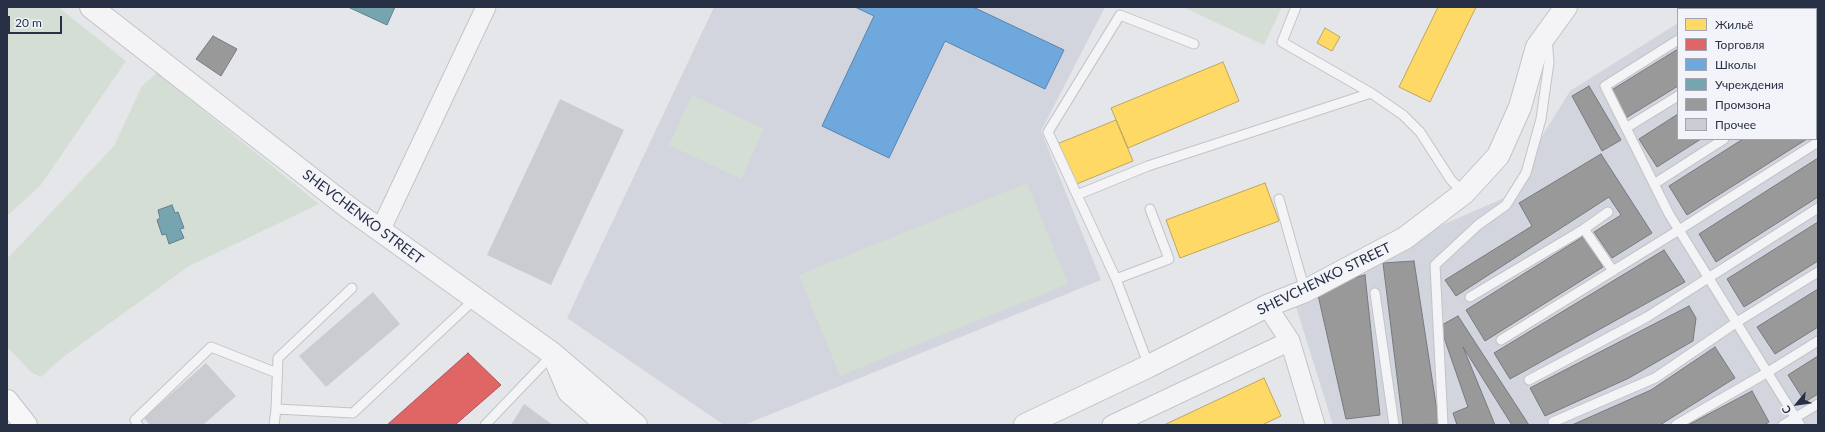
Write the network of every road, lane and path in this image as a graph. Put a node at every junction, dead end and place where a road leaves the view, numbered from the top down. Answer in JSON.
{"nodes":[{"id":1,"x":91,"y":7,"type":"edge"},
{"id":2,"x":486,"y":7,"type":"edge"},
{"id":3,"x":1296,"y":7,"type":"edge"},
{"id":4,"x":1566,"y":7,"type":"edge"},
{"id":5,"x":1546,"y":34,"type":"junction"},
{"id":6,"x":1677,"y":41,"type":"edge"},
{"id":7,"x":1194,"y":44,"type":"dead end"},
{"id":8,"x":1371,"y":93,"type":"junction"},
{"id":9,"x":1677,"y":97,"type":"edge"},
{"id":10,"x":1626,"y":128,"type":"junction"},
{"id":11,"x":1722,"y":140,"type":"edge"},
{"id":12,"x":1818,"y":142,"type":"edge"},
{"id":13,"x":1654,"y":184,"type":"junction"},
{"id":14,"x":1464,"y":193,"type":"junction"},
{"id":15,"x":1077,"y":195,"type":"junction"},
{"id":16,"x":1279,"y":199,"type":"dead end"},
{"id":17,"x":1818,"y":208,"type":"edge"},
{"id":18,"x":1150,"y":209,"type":"dead end"},
{"id":19,"x":1608,"y":212,"type":"dead end"},
{"id":20,"x":1584,"y":229,"type":"junction"},
{"id":21,"x":1679,"y":230,"type":"junction"},
{"id":22,"x":380,"y":231,"type":"junction"},
{"id":23,"x":1613,"y":271,"type":"junction"},
{"id":24,"x":1818,"y":272,"type":"edge"},
{"id":25,"x":1709,"y":277,"type":"junction"},
{"id":26,"x":1116,"y":279,"type":"junction"},
{"id":27,"x":352,"y":288,"type":"dead end"},
{"id":28,"x":1305,"y":291,"type":"junction"},
{"id":29,"x":1375,"y":293,"type":"dead end"},
{"id":30,"x":1470,"y":297,"type":"dead end"},
{"id":31,"x":475,"y":299,"type":"junction"},
{"id":32,"x":1267,"y":306,"type":"junction"},
{"id":33,"x":1737,"y":322,"type":"junction"},
{"id":34,"x":1501,"y":340,"type":"dead end"},
{"id":35,"x":1290,"y":341,"type":"junction"},
{"id":36,"x":1818,"y":341,"type":"edge"},
{"id":37,"x":553,"y":354,"type":"junction"},
{"id":38,"x":1149,"y":366,"type":"junction"},
{"id":39,"x":1768,"y":372,"type":"junction"},
{"id":40,"x":277,"y":373,"type":"junction"},
{"id":41,"x":1529,"y":380,"type":"dead end"},
{"id":42,"x":7,"y":401,"type":"edge"},
{"id":43,"x":1818,"y":404,"type":"edge"},
{"id":44,"x":276,"y":409,"type":"junction"},
{"id":45,"x":1798,"y":421,"type":"edge"},
{"id":46,"x":1553,"y":422,"type":"dead end"},
{"id":47,"x":26,"y":425,"type":"edge"},
{"id":48,"x":138,"y":425,"type":"edge"},
{"id":49,"x":274,"y":425,"type":"edge"},
{"id":50,"x":485,"y":425,"type":"edge"},
{"id":51,"x":607,"y":425,"type":"edge"},
{"id":52,"x":636,"y":425,"type":"edge"},
{"id":53,"x":1025,"y":425,"type":"edge"},
{"id":54,"x":1112,"y":425,"type":"edge"},
{"id":55,"x":1315,"y":425,"type":"edge"},
{"id":56,"x":1394,"y":425,"type":"edge"},
{"id":57,"x":1443,"y":425,"type":"edge"},
{"id":58,"x":1676,"y":425,"type":"edge"},
{"id":59,"x":1783,"y":425,"type":"edge"}],
"edges":[{"from":1,"to":22,"type":"street","name":"SHEVCHENKO STREET"},
{"from":2,"to":22,"type":"street"},
{"from":3,"to":8,"type":"lane"},
{"from":4,"to":5,"type":"street","name":"SHEVCHENKO STREET"},
{"from":5,"to":14,"type":"street","name":"SHEVCHENKO STREET"},
{"from":5,"to":57,"type":"lane"},
{"from":6,"to":10,"type":"lane"},
{"from":7,"to":15,"type":"lane"},
{"from":8,"to":14,"type":"lane"},
{"from":8,"to":15,"type":"lane"},
{"from":9,"to":10,"type":"lane"},
{"from":10,"to":13,"type":"lane"},
{"from":11,"to":13,"type":"lane"},
{"from":12,"to":21,"type":"lane"},
{"from":13,"to":21,"type":"lane"},
{"from":14,"to":28,"type":"street","name":"SHEVCHENKO STREET"},
{"from":15,"to":26,"type":"lane"},
{"from":16,"to":28,"type":"lane"},
{"from":17,"to":25,"type":"lane"},
{"from":18,"to":26,"type":"lane"},
{"from":19,"to":20,"type":"lane"},
{"from":20,"to":23,"type":"lane"},
{"from":20,"to":30,"type":"lane"},
{"from":21,"to":23,"type":"lane"},
{"from":21,"to":25,"type":"lane"},
{"from":22,"to":31,"type":"street","name":"SHEVCHENKO STREET"},
{"from":23,"to":34,"type":"lane"},
{"from":24,"to":33,"type":"lane"},
{"from":25,"to":33,"type":"lane"},
{"from":25,"to":41,"type":"lane"},
{"from":26,"to":38,"type":"lane"},
{"from":27,"to":40,"type":"lane"},
{"from":28,"to":32,"type":"street","name":"SHEVCHENKO STREET"},
{"from":29,"to":56,"type":"lane"},
{"from":31,"to":37,"type":"street","name":"SHEVCHENKO STREET"},
{"from":31,"to":44,"type":"lane"},
{"from":32,"to":35,"type":"street"},
{"from":32,"to":38,"type":"street","name":"SHEVCHENKO STREET"},
{"from":33,"to":39,"type":"lane"},
{"from":33,"to":46,"type":"lane"},
{"from":35,"to":54,"type":"street"},
{"from":35,"to":55,"type":"street"},
{"from":36,"to":39,"type":"lane"},
{"from":37,"to":50,"type":"lane"},
{"from":37,"to":51,"type":"street"},
{"from":37,"to":52,"type":"street","name":"SHEVCHENKO STREET"},
{"from":38,"to":53,"type":"street","name":"SHEVCHENKO STREET"},
{"from":39,"to":45,"type":"lane"},
{"from":39,"to":58,"type":"lane"},
{"from":40,"to":44,"type":"lane"},
{"from":40,"to":48,"type":"lane"},
{"from":42,"to":47,"type":"main road"},
{"from":43,"to":45,"type":"lane"},
{"from":44,"to":49,"type":"lane"},
{"from":45,"to":59,"type":"lane"}]}
